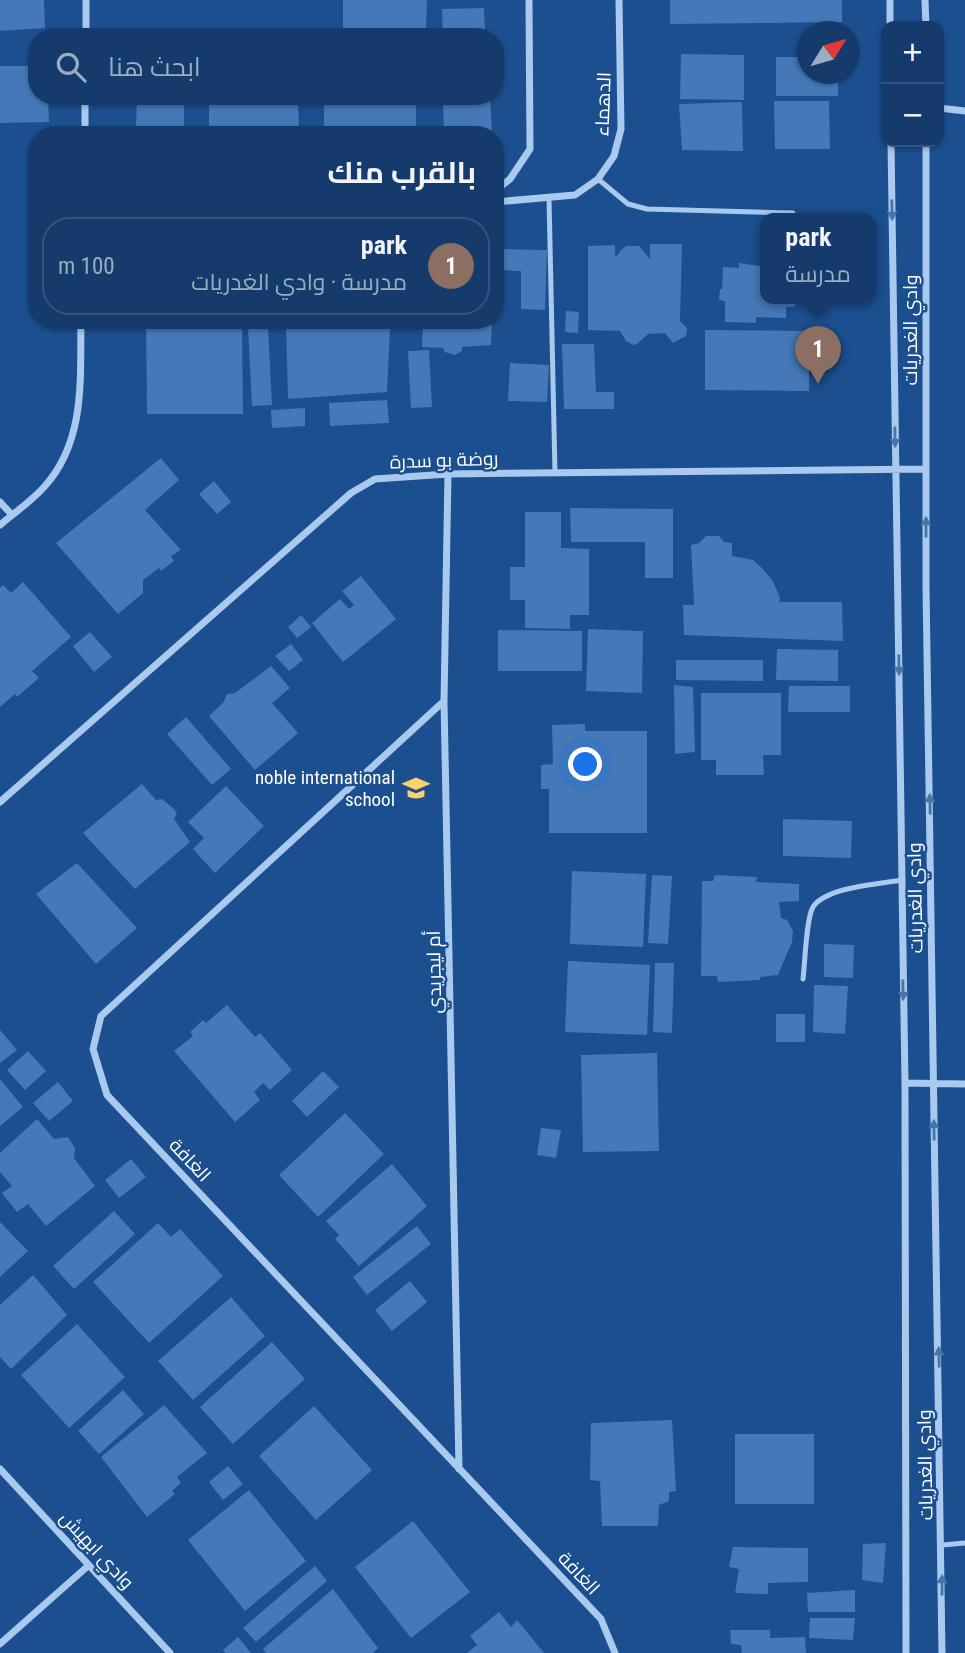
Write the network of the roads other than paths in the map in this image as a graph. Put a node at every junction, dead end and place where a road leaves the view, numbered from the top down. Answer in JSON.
{"nodes":[{"id":1,"x":86,"y":0,"type":"edge"},
{"id":2,"x":529,"y":0,"type":"edge"},
{"id":3,"x":619,"y":0,"type":"edge"},
{"id":4,"x":890,"y":0,"type":"edge"},
{"id":5,"x":925,"y":0,"type":"edge"},
{"id":6,"x":890,"y":21,"type":"edge"},
{"id":7,"x":926,"y":21,"type":"edge"},
{"id":8,"x":86,"y":28,"type":"edge"},
{"id":9,"x":85,"y":105,"type":"edge"},
{"id":10,"x":944,"y":109,"type":"edge"},
{"id":11,"x":965,"y":111,"type":"edge"},
{"id":12,"x":85,"y":126,"type":"edge"},
{"id":13,"x":891,"y":147,"type":"edge"},
{"id":14,"x":926,"y":147,"type":"edge"},
{"id":15,"x":598,"y":179,"type":"junction"},
{"id":16,"x":504,"y":184,"type":"edge"},
{"id":17,"x":549,"y":198,"type":"junction"},
{"id":18,"x":504,"y":201,"type":"edge"},
{"id":19,"x":793,"y":213,"type":"dead end"},
{"id":20,"x":81,"y":329,"type":"edge"},
{"id":21,"x":896,"y":469,"type":"junction"},
{"id":22,"x":926,"y":469,"type":"junction"},
{"id":23,"x":555,"y":473,"type":"junction"},
{"id":24,"x":447,"y":474,"type":"junction"},
{"id":25,"x":0,"y":502,"type":"edge"},
{"id":26,"x":12,"y":515,"type":"junction"},
{"id":27,"x":0,"y":525,"type":"edge"},
{"id":28,"x":444,"y":701,"type":"junction"},
{"id":29,"x":0,"y":802,"type":"edge"},
{"id":30,"x":902,"y":880,"type":"junction"},
{"id":31,"x":803,"y":979,"type":"dead end"},
{"id":32,"x":905,"y":1083,"type":"junction"},
{"id":33,"x":934,"y":1083,"type":"junction"},
{"id":34,"x":965,"y":1084,"type":"edge"},
{"id":35,"x":0,"y":1469,"type":"edge"},
{"id":36,"x":459,"y":1469,"type":"junction"},
{"id":37,"x":965,"y":1543,"type":"edge"},
{"id":38,"x":942,"y":1545,"type":"junction"},
{"id":39,"x":89,"y":1565,"type":"junction"},
{"id":40,"x":0,"y":1644,"type":"edge"},
{"id":41,"x":170,"y":1653,"type":"edge"},
{"id":42,"x":615,"y":1653,"type":"edge"},
{"id":43,"x":906,"y":1653,"type":"edge"},
{"id":44,"x":942,"y":1653,"type":"edge"}],
"edges":[{"from":1,"to":8,"type":"street"},
{"from":2,"to":16,"type":"street"},
{"from":3,"to":15,"type":"street","name":"الدهماء"},
{"from":4,"to":6,"type":"street"},
{"from":5,"to":7,"type":"street"},
{"from":9,"to":12,"type":"street"},
{"from":10,"to":11,"type":"street"},
{"from":13,"to":21,"type":"street","name":"وادي الغدريات","one_way":true},
{"from":14,"to":22,"type":"street","name":"وادي الغدريات"},
{"from":15,"to":17,"type":"street","name":"الدهماء"},
{"from":15,"to":19,"type":"lane"},
{"from":17,"to":18,"type":"street","name":"الدهماء"},
{"from":17,"to":23,"type":"lane"},
{"from":20,"to":26,"type":"street"},
{"from":21,"to":22,"type":"street","name":"روضة بو سدرة"},
{"from":21,"to":23,"type":"street","name":"روضة بو سدرة"},
{"from":21,"to":30,"type":"street","name":"وادي الغدريات","one_way":true},
{"from":33,"to":22,"type":"street","name":"وادي الغدريات","one_way":true},
{"from":23,"to":24,"type":"street","name":"روضة بو سدرة"},
{"from":24,"to":28,"type":"street","name":"أم ليجريدي"},
{"from":24,"to":29,"type":"street","name":"روضة بو سدرة"},
{"from":25,"to":26,"type":"street"},
{"from":26,"to":27,"type":"street"},
{"from":28,"to":36,"type":"street","name":"أم ليجريدي"},
{"from":28,"to":36,"type":"street","name":"الغافة"},
{"from":30,"to":31,"type":"lane"},
{"from":30,"to":32,"type":"street","name":"وادي الغدريات","one_way":true},
{"from":32,"to":33,"type":"street"},
{"from":32,"to":43,"type":"street","name":"وادي الغدريات"},
{"from":33,"to":34,"type":"street"},
{"from":38,"to":33,"type":"street","name":"وادي الغدريات","one_way":true},
{"from":35,"to":39,"type":"street","name":"وادي ابهيش"},
{"from":36,"to":42,"type":"street","name":"الغافة"},
{"from":37,"to":38,"type":"lane"},
{"from":44,"to":38,"type":"street","name":"وادي الغدريات","one_way":true},
{"from":39,"to":40,"type":"street"},
{"from":39,"to":41,"type":"street","name":"وادي ابهيش"}]}
